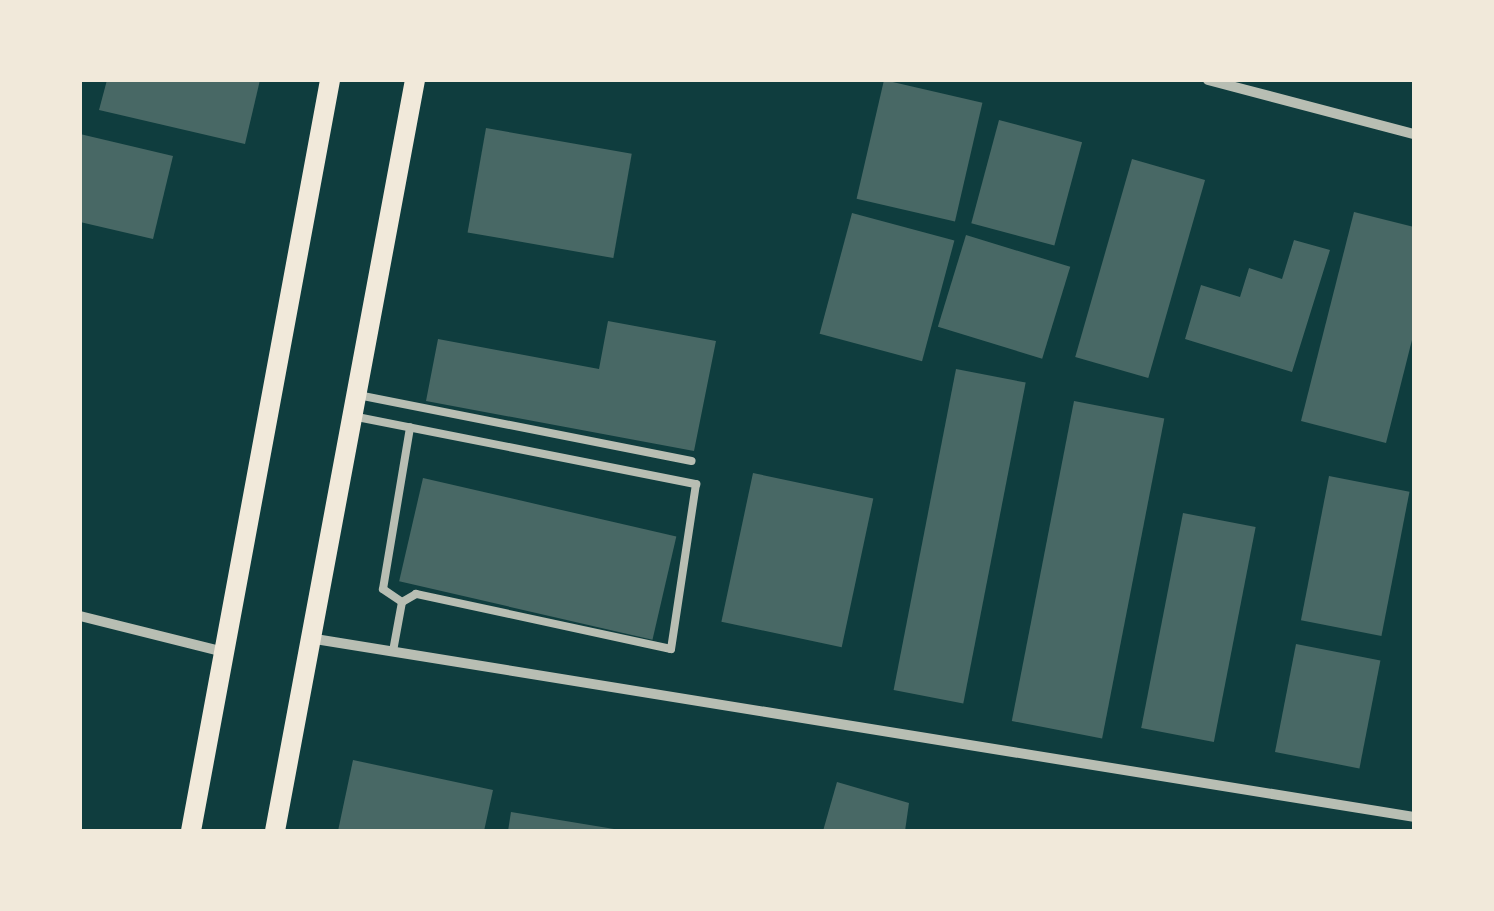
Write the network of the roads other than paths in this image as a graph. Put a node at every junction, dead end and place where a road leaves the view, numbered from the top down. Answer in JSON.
{"nodes":[{"id":1,"x":330,"y":80,"type":"edge"},
{"id":2,"x":415,"y":80,"type":"edge"},
{"id":3,"x":1208,"y":80,"type":"edge"},
{"id":4,"x":1414,"y":134,"type":"edge"},
{"id":5,"x":352,"y":405,"type":"junction"},
{"id":6,"x":410,"y":427,"type":"junction"},
{"id":7,"x":692,"y":462,"type":"dead end"},
{"id":8,"x":402,"y":602,"type":"junction"},
{"id":9,"x":80,"y":616,"type":"edge"},
{"id":10,"x":309,"y":638,"type":"junction"},
{"id":11,"x":393,"y":651,"type":"junction"},
{"id":12,"x":225,"y":652,"type":"junction"},
{"id":13,"x":1414,"y":817,"type":"edge"},
{"id":14,"x":191,"y":831,"type":"edge"},
{"id":15,"x":275,"y":831,"type":"edge"}],
"edges":[{"from":1,"to":12,"type":"main road"},
{"from":2,"to":5,"type":"main road"},
{"from":3,"to":4,"type":"street"},
{"from":5,"to":6,"type":"lane"},
{"from":5,"to":7,"type":"lane"},
{"from":5,"to":10,"type":"main road"},
{"from":6,"to":8,"type":"lane"},
{"from":6,"to":8,"type":"lane"},
{"from":8,"to":11,"type":"lane"},
{"from":9,"to":12,"type":"street"},
{"from":10,"to":11,"type":"street"},
{"from":10,"to":15,"type":"main road"},
{"from":11,"to":13,"type":"street"},
{"from":12,"to":14,"type":"main road"}]}
